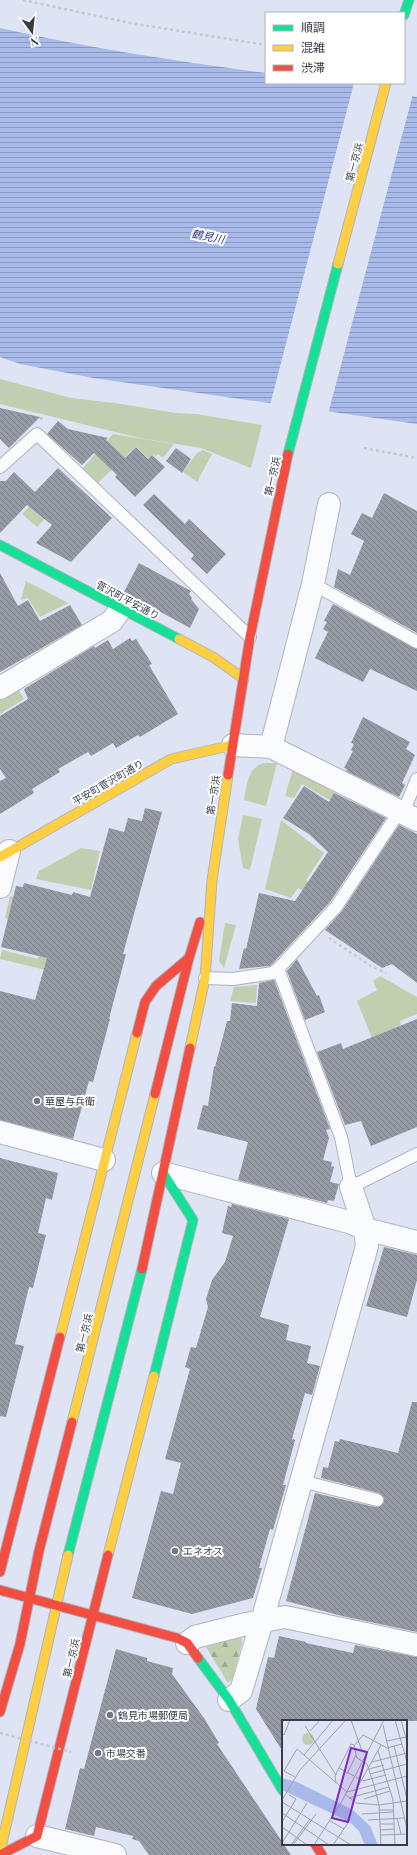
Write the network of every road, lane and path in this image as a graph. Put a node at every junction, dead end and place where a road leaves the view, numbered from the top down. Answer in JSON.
{"nodes":[{"id":1,"x":23,"y":0,"type":"edge"},
{"id":2,"x":409,"y":0,"type":"edge"},
{"id":3,"x":405,"y":12,"type":"edge"},
{"id":4,"x":265,"y":45,"type":"edge"},
{"id":5,"x":386,"y":84,"type":"edge"},
{"id":6,"x":0,"y":389,"type":"edge"},
{"id":7,"x":240,"y":437,"type":"dead end"},
{"id":8,"x":364,"y":448,"type":"dead end"},
{"id":9,"x":417,"y":458,"type":"edge"},
{"id":10,"x":0,"y":467,"type":"edge"},
{"id":11,"x":329,"y":504,"type":"dead end"},
{"id":12,"x":0,"y":545,"type":"edge"},
{"id":13,"x":313,"y":584,"type":"junction"},
{"id":14,"x":121,"y":608,"type":"junction"},
{"id":15,"x":250,"y":637,"type":"junction"},
{"id":16,"x":417,"y":642,"type":"edge"},
{"id":17,"x":244,"y":679,"type":"junction"},
{"id":18,"x":0,"y":688,"type":"edge"},
{"id":19,"x":233,"y":745,"type":"junction"},
{"id":20,"x":271,"y":747,"type":"junction"},
{"id":21,"x":417,"y":779,"type":"edge"},
{"id":22,"x":408,"y":816,"type":"edge"},
{"id":23,"x":5,"y":854,"type":"edge"},
{"id":24,"x":212,"y":880,"type":"junction"},
{"id":25,"x":0,"y":887,"type":"edge"},
{"id":26,"x":318,"y":928,"type":"junction"},
{"id":27,"x":189,"y":958,"type":"junction"},
{"id":28,"x":278,"y":969,"type":"junction"},
{"id":29,"x":386,"y":973,"type":"dead end"},
{"id":30,"x":205,"y":978,"type":"junction"},
{"id":31,"x":0,"y":1132,"type":"edge"},
{"id":32,"x":417,"y":1154,"type":"edge"},
{"id":33,"x":104,"y":1160,"type":"junction"},
{"id":34,"x":162,"y":1173,"type":"junction"},
{"id":35,"x":351,"y":1187,"type":"junction"},
{"id":36,"x":365,"y":1229,"type":"junction"},
{"id":37,"x":417,"y":1242,"type":"edge"},
{"id":38,"x":302,"y":1481,"type":"junction"},
{"id":39,"x":377,"y":1500,"type":"dead end"},
{"id":40,"x":0,"y":1572,"type":"edge"},
{"id":41,"x":0,"y":1590,"type":"edge"},
{"id":42,"x":30,"y":1598,"type":"junction"},
{"id":43,"x":57,"y":1606,"type":"junction"},
{"id":44,"x":93,"y":1615,"type":"junction"},
{"id":45,"x":262,"y":1621,"type":"junction"},
{"id":46,"x":187,"y":1643,"type":"junction"},
{"id":47,"x":417,"y":1645,"type":"edge"},
{"id":48,"x":228,"y":1700,"type":"junction"},
{"id":49,"x":0,"y":1712,"type":"edge"},
{"id":50,"x":0,"y":1733,"type":"edge"},
{"id":51,"x":71,"y":1752,"type":"dead end"},
{"id":52,"x":282,"y":1789,"type":"edge"},
{"id":53,"x":37,"y":1836,"type":"junction"},
{"id":54,"x":316,"y":1845,"type":"edge"},
{"id":55,"x":0,"y":1852,"type":"edge"},
{"id":56,"x":0,"y":1855,"type":"edge"},
{"id":57,"x":115,"y":1855,"type":"edge"},
{"id":58,"x":322,"y":1855,"type":"edge"}],
"edges":[{"from":1,"to":4,"type":"path"},
{"from":2,"to":3,"type":"main road"},
{"from":5,"to":15,"type":"main road","name":"第一京浜"},
{"from":6,"to":7,"type":"path"},
{"from":8,"to":9,"type":"path"},
{"from":10,"to":15,"type":"lane"},
{"from":11,"to":13,"type":"street"},
{"from":12,"to":14,"type":"main road","name":"菅沢町平安通り"},
{"from":13,"to":16,"type":"lane"},
{"from":13,"to":20,"type":"street"},
{"from":14,"to":17,"type":"main road","name":"菅沢町平安通り"},
{"from":14,"to":18,"type":"street"},
{"from":15,"to":17,"type":"main road","name":"第一京浜"},
{"from":17,"to":19,"type":"main road","name":"第一京浜"},
{"from":19,"to":20,"type":"street"},
{"from":19,"to":23,"type":"main road","name":"平安町菅沢町通り"},
{"from":19,"to":24,"type":"main road","name":"第一京浜"},
{"from":20,"to":22,"type":"street"},
{"from":21,"to":22,"type":"lane"},
{"from":22,"to":26,"type":"lane"},
{"from":23,"to":25,"type":"street"},
{"from":24,"to":27,"type":"main road","name":"第一京浜"},
{"from":24,"to":30,"type":"main road","name":"第一京浜"},
{"from":26,"to":28,"type":"lane"},
{"from":26,"to":29,"type":"path"},
{"from":27,"to":33,"type":"main road"},
{"from":27,"to":42,"type":"main road","name":"第一京浜"},
{"from":28,"to":30,"type":"lane"},
{"from":28,"to":35,"type":"lane"},
{"from":30,"to":34,"type":"main road","name":"第一京浜"},
{"from":31,"to":33,"type":"street"},
{"from":32,"to":35,"type":"lane"},
{"from":33,"to":40,"type":"main road"},
{"from":34,"to":36,"type":"street"},
{"from":34,"to":43,"type":"main road","name":"第一京浜"},
{"from":34,"to":44,"type":"main road","name":"第一京浜"},
{"from":35,"to":36,"type":"street"},
{"from":36,"to":37,"type":"street"},
{"from":36,"to":38,"type":"street"},
{"from":38,"to":39,"type":"lane"},
{"from":38,"to":45,"type":"street"},
{"from":41,"to":42,"type":"main road"},
{"from":42,"to":43,"type":"main road"},
{"from":42,"to":49,"type":"main road","name":"第一京浜"},
{"from":43,"to":44,"type":"main road"},
{"from":43,"to":55,"type":"main road","name":"第一京浜"},
{"from":44,"to":46,"type":"main road"},
{"from":44,"to":53,"type":"main road","name":"第一京浜"},
{"from":45,"to":46,"type":"street"},
{"from":45,"to":47,"type":"street"},
{"from":45,"to":48,"type":"street"},
{"from":46,"to":48,"type":"main road"},
{"from":48,"to":52,"type":"main road"},
{"from":50,"to":51,"type":"path","bridge":true},
{"from":53,"to":56,"type":"main road"},
{"from":53,"to":57,"type":"street"},
{"from":54,"to":58,"type":"main road"}]}
